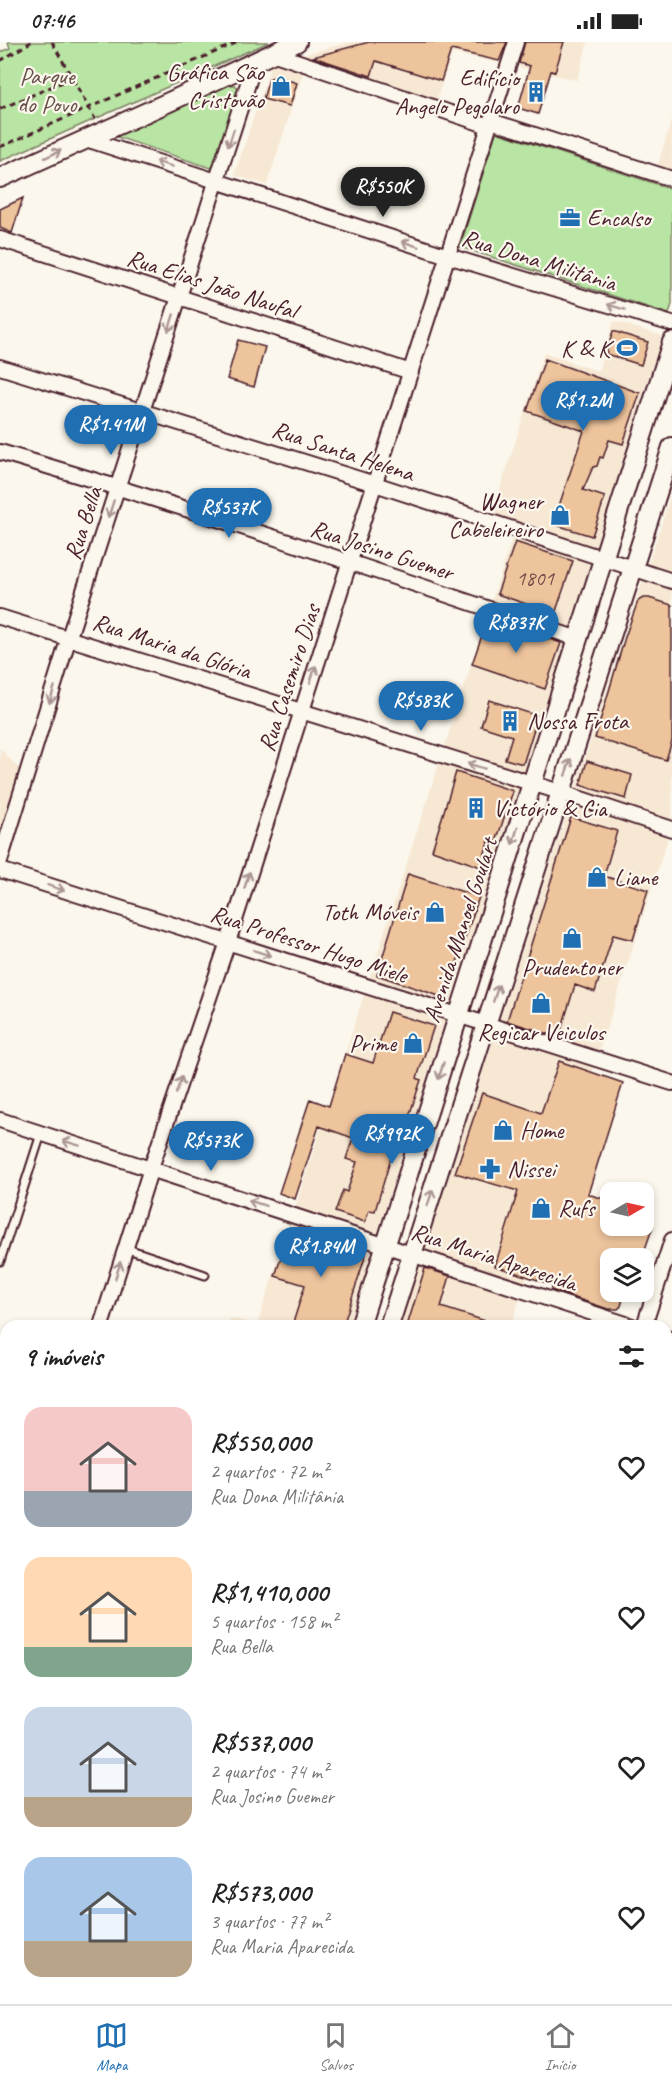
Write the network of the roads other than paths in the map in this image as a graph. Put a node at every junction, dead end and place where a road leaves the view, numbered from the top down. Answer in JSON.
{"nodes":[{"id":1,"x":297,"y":42,"type":"edge"},
{"id":2,"x":516,"y":42,"type":"edge"},
{"id":3,"x":272,"y":53,"type":"junction"},
{"id":4,"x":255,"y":62,"type":"junction"},
{"id":5,"x":490,"y":123,"type":"junction"},
{"id":6,"x":86,"y":139,"type":"junction"},
{"id":7,"x":0,"y":178,"type":"edge"},
{"id":8,"x":672,"y":179,"type":"edge"},
{"id":9,"x":217,"y":180,"type":"junction"},
{"id":10,"x":0,"y":239,"type":"edge"},
{"id":11,"x":448,"y":256,"type":"junction"},
{"id":12,"x":179,"y":297,"type":"junction"},
{"id":13,"x":672,"y":324,"type":"edge"},
{"id":14,"x":672,"y":342,"type":"edge"},
{"id":15,"x":0,"y":367,"type":"edge"},
{"id":16,"x":411,"y":372,"type":"junction"},
{"id":17,"x":143,"y":411,"type":"junction"},
{"id":18,"x":672,"y":447,"type":"edge"},
{"id":19,"x":0,"y":452,"type":"edge"},
{"id":20,"x":375,"y":484,"type":"junction"},
{"id":21,"x":118,"y":487,"type":"junction"},
{"id":22,"x":603,"y":560,"type":"junction"},
{"id":23,"x":350,"y":562,"type":"junction"},
{"id":24,"x":632,"y":569,"type":"junction"},
{"id":25,"x":672,"y":581,"type":"edge"},
{"id":26,"x":0,"y":617,"type":"edge"},
{"id":27,"x":69,"y":637,"type":"junction"},
{"id":28,"x":578,"y":639,"type":"junction"},
{"id":29,"x":302,"y":711,"type":"junction"},
{"id":30,"x":532,"y":783,"type":"junction"},
{"id":31,"x":560,"y":792,"type":"junction"},
{"id":32,"x":672,"y":829,"type":"edge"},
{"id":33,"x":0,"y":861,"type":"edge"},
{"id":34,"x":0,"y":870,"type":"edge"},
{"id":35,"x":228,"y":942,"type":"junction"},
{"id":36,"x":458,"y":1015,"type":"junction"},
{"id":37,"x":486,"y":1024,"type":"junction"},
{"id":38,"x":672,"y":1083,"type":"edge"},
{"id":39,"x":0,"y":1120,"type":"edge"},
{"id":40,"x":41,"y":1134,"type":"junction"},
{"id":41,"x":151,"y":1168,"type":"junction"},
{"id":42,"x":672,"y":1240,"type":"edge"},
{"id":43,"x":386,"y":1245,"type":"junction"},
{"id":44,"x":125,"y":1248,"type":"junction"},
{"id":45,"x":412,"y":1254,"type":"junction"},
{"id":46,"x":0,"y":1261,"type":"edge"},
{"id":47,"x":205,"y":1275,"type":"dead end"},
{"id":48,"x":103,"y":1320,"type":"edge"},
{"id":49,"x":362,"y":1320,"type":"edge"},
{"id":50,"x":391,"y":1320,"type":"edge"},
{"id":51,"x":614,"y":1320,"type":"edge"},
{"id":52,"x":646,"y":1320,"type":"edge"}],
"edges":[{"from":1,"to":3,"type":"main road"},
{"from":2,"to":5,"type":"street","name":"Rua Casemiro Dias"},
{"from":3,"to":4,"type":"main road"},
{"from":3,"to":5,"type":"street"},
{"from":4,"to":6,"type":"main road"},
{"from":4,"to":9,"type":"street","name":"Rua Bella","one_way":true},
{"from":5,"to":8,"type":"street"},
{"from":5,"to":11,"type":"street","name":"Rua Casemiro Dias"},
{"from":7,"to":6,"type":"main road","one_way":true},
{"from":9,"to":6,"type":"street","name":"Rua Dona Militânia","one_way":true},
{"from":11,"to":9,"type":"street","name":"Rua Dona Militânia","one_way":true},
{"from":9,"to":12,"type":"street","name":"Rua Bella"},
{"from":10,"to":12,"type":"street","name":"Rua Elias João Naufal"},
{"from":13,"to":11,"type":"street","name":"Rua Dona Militânia","one_way":true},
{"from":11,"to":16,"type":"street","name":"Rua Casemiro Dias"},
{"from":12,"to":16,"type":"street","name":"Rua Elias João Naufal"},
{"from":12,"to":17,"type":"street","name":"Rua Bella","one_way":true},
{"from":14,"to":22,"type":"main road","name":"Avenida Manoel Goulart"},
{"from":15,"to":17,"type":"street","name":"Rua Santa Helena"},
{"from":16,"to":20,"type":"street","name":"Rua Casemiro Dias"},
{"from":17,"to":20,"type":"street","name":"Rua Santa Helena"},
{"from":17,"to":21,"type":"street","name":"Rua Bella"},
{"from":18,"to":24,"type":"main road"},
{"from":19,"to":21,"type":"street","name":"Rua Josino Guemer"},
{"from":20,"to":22,"type":"street","name":"Rua Santa Helena"},
{"from":20,"to":23,"type":"street","name":"Rua Casemiro Dias"},
{"from":21,"to":23,"type":"street","name":"Rua Josino Guemer"},
{"from":21,"to":27,"type":"street","name":"Rua Bella","one_way":true},
{"from":22,"to":24,"type":"street","name":"Rua Santa Helena"},
{"from":22,"to":28,"type":"main road","name":"Avenida Manoel Goulart"},
{"from":23,"to":28,"type":"street","name":"Rua Josino Guemer"},
{"from":29,"to":23,"type":"street","name":"Rua Casemiro Dias","one_way":true},
{"from":24,"to":25,"type":"street","name":"Rua Santa Helena"},
{"from":31,"to":24,"type":"main road","one_way":true},
{"from":26,"to":27,"type":"street","name":"Rua Maria da Glória"},
{"from":27,"to":29,"type":"street","name":"Rua Maria da Glória"},
{"from":27,"to":33,"type":"street","name":"Rua Bella","one_way":true},
{"from":28,"to":30,"type":"main road","name":"Avenida Manoel Goulart"},
{"from":30,"to":29,"type":"street","name":"Rua Maria da Glória","one_way":true},
{"from":35,"to":29,"type":"street","name":"Rua Casemiro Dias","one_way":true},
{"from":30,"to":31,"type":"street","name":"Rua Maria da Glória"},
{"from":30,"to":36,"type":"main road","name":"Avenida Manoel Goulart","one_way":true},
{"from":31,"to":32,"type":"street","name":"Rua Maria da Glória"},
{"from":37,"to":31,"type":"main road","one_way":true},
{"from":34,"to":35,"type":"street","name":"Rua Professor Hugo Miele","one_way":true},
{"from":35,"to":36,"type":"street","name":"Rua Professor Hugo Miele","one_way":true},
{"from":41,"to":35,"type":"street","name":"Rua Casemiro Dias","one_way":true},
{"from":36,"to":37,"type":"street","name":"Rua Professor Hugo Miele"},
{"from":36,"to":43,"type":"main road","name":"Avenida Manoel Goulart","one_way":true},
{"from":37,"to":38,"type":"street","name":"Rua Professor Hugo Miele"},
{"from":45,"to":37,"type":"main road","one_way":true},
{"from":39,"to":40,"type":"street","name":"Rua Maria Aparecida"},
{"from":41,"to":40,"type":"street","name":"Rua Maria Aparecida","one_way":true},
{"from":40,"to":46,"type":"lane"},
{"from":43,"to":41,"type":"street","name":"Rua Maria Aparecida","one_way":true},
{"from":41,"to":44,"type":"street","name":"Rua Casemiro Dias"},
{"from":42,"to":52,"type":"street"},
{"from":43,"to":45,"type":"street","name":"Rua Maria Aparecida"},
{"from":43,"to":49,"type":"main road","name":"Avenida Manoel Goulart"},
{"from":44,"to":47,"type":"lane"},
{"from":48,"to":44,"type":"street","name":"Rua Casemiro Dias","one_way":true},
{"from":45,"to":50,"type":"main road"},
{"from":45,"to":51,"type":"street","name":"Rua Maria Aparecida"}]}
